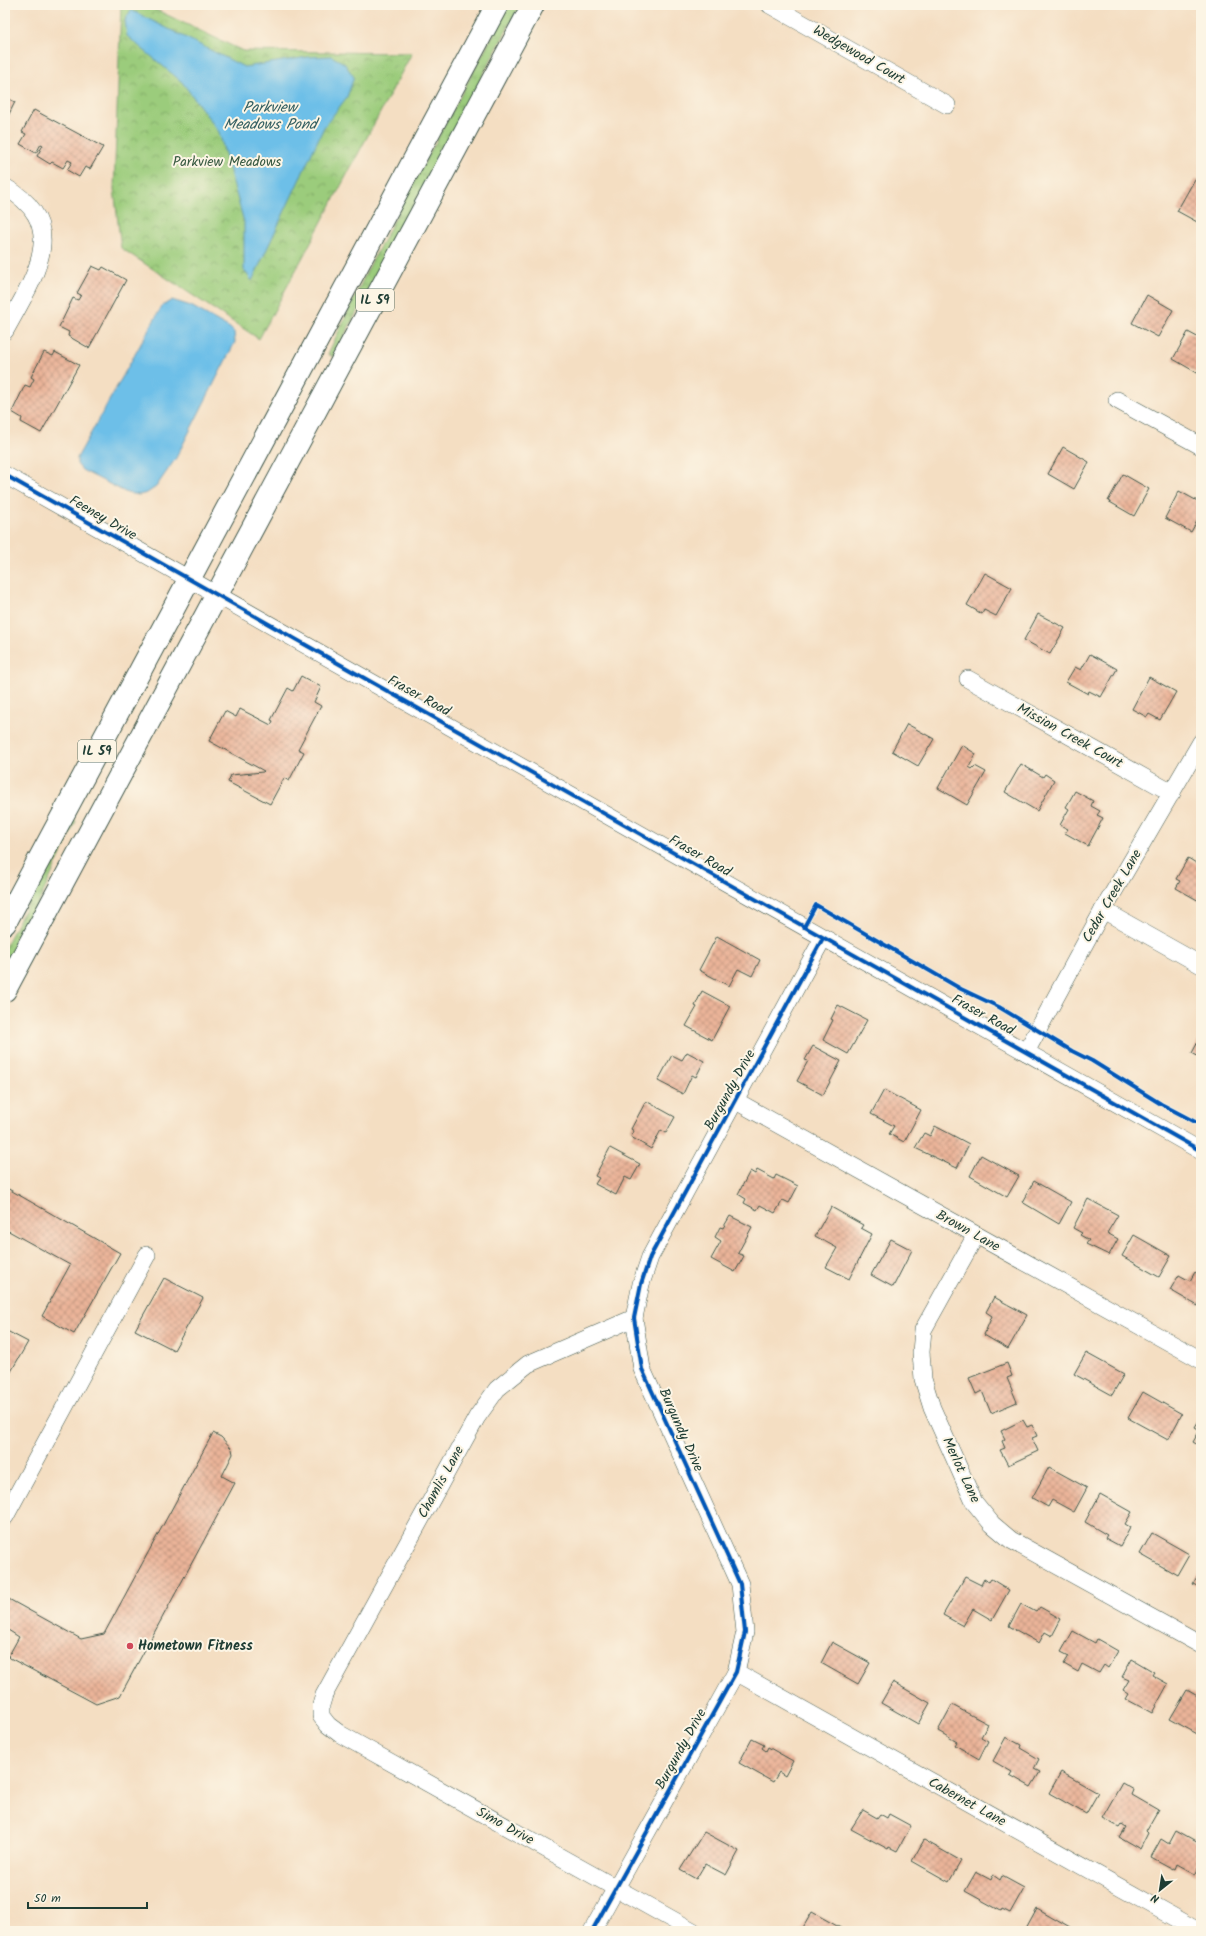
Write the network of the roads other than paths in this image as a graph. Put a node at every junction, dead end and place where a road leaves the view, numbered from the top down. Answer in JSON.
{"nodes":[{"id":1,"x":497,"y":5,"type":"edge"},
{"id":2,"x":532,"y":5,"type":"edge"},
{"id":3,"x":770,"y":5,"type":"edge"},
{"id":4,"x":947,"y":105,"type":"dead end"},
{"id":5,"x":5,"y":187,"type":"edge"},
{"id":6,"x":5,"y":331,"type":"edge"},
{"id":7,"x":1117,"y":400,"type":"dead end"},
{"id":8,"x":1201,"y":446,"type":"edge"},
{"id":9,"x":5,"y":475,"type":"edge"},
{"id":10,"x":190,"y":580,"type":"junction"},
{"id":11,"x":217,"y":595,"type":"junction"},
{"id":12,"x":968,"y":679,"type":"dead end"},
{"id":13,"x":1201,"y":742,"type":"edge"},
{"id":14,"x":1172,"y":793,"type":"junction"},
{"id":15,"x":1103,"y":910,"type":"junction"},
{"id":16,"x":5,"y":923,"type":"edge"},
{"id":17,"x":824,"y":938,"type":"junction"},
{"id":18,"x":1201,"y":965,"type":"edge"},
{"id":19,"x":5,"y":990,"type":"edge"},
{"id":20,"x":1026,"y":1052,"type":"junction"},
{"id":21,"x":736,"y":1101,"type":"junction"},
{"id":22,"x":1201,"y":1151,"type":"edge"},
{"id":23,"x":976,"y":1235,"type":"junction"},
{"id":24,"x":147,"y":1255,"type":"dead end"},
{"id":25,"x":634,"y":1318,"type":"junction"},
{"id":26,"x":1201,"y":1360,"type":"edge"},
{"id":27,"x":7,"y":1509,"type":"edge"},
{"id":28,"x":1201,"y":1645,"type":"edge"},
{"id":29,"x":736,"y":1672,"type":"junction"},
{"id":30,"x":320,"y":1716,"type":"joint"},
{"id":31,"x":616,"y":1888,"type":"junction"},
{"id":32,"x":592,"y":1931,"type":"edge"},
{"id":33,"x":693,"y":1931,"type":"edge"},
{"id":34,"x":1198,"y":1931,"type":"edge"}],
"edges":[{"from":1,"to":10,"type":"main road","number":"IL 59"},
{"from":2,"to":11,"type":"main road","number":"IL 59"},
{"from":3,"to":4,"type":"street","name":"Wedgewood Court"},
{"from":5,"to":6,"type":"street"},
{"from":7,"to":8,"type":"street"},
{"from":9,"to":10,"type":"street","name":"Feeney Drive"},
{"from":10,"to":11,"type":"street","name":"Fraser Road"},
{"from":10,"to":16,"type":"main road","number":"IL 59"},
{"from":11,"to":17,"type":"street","name":"Fraser Road"},
{"from":11,"to":19,"type":"main road","number":"IL 59"},
{"from":12,"to":14,"type":"street","name":"Mission Creek Court"},
{"from":13,"to":14,"type":"street","name":"Cedar Creek Lane"},
{"from":14,"to":15,"type":"street","name":"Cedar Creek Lane"},
{"from":15,"to":18,"type":"street"},
{"from":15,"to":20,"type":"street","name":"Cedar Creek Lane"},
{"from":17,"to":20,"type":"street","name":"Fraser Road"},
{"from":17,"to":21,"type":"street","name":"Burgundy Drive"},
{"from":20,"to":22,"type":"street","name":"Fraser Road"},
{"from":21,"to":23,"type":"street","name":"Brown Lane"},
{"from":21,"to":25,"type":"street","name":"Burgundy Drive"},
{"from":23,"to":26,"type":"street","name":"Brown Lane"},
{"from":23,"to":28,"type":"street","name":"Merlot Lane"},
{"from":24,"to":27,"type":"street"},
{"from":25,"to":29,"type":"street","name":"Burgundy Drive"},
{"from":25,"to":30,"type":"street","name":"Chamlis Lane"},
{"from":29,"to":31,"type":"street","name":"Burgundy Drive"},
{"from":29,"to":34,"type":"street","name":"Cabernet Lane"},
{"from":30,"to":31,"type":"street","name":"Simo Drive"},
{"from":31,"to":32,"type":"street","name":"Burgundy Drive"},
{"from":31,"to":33,"type":"street","name":"Simo Drive"}]}
